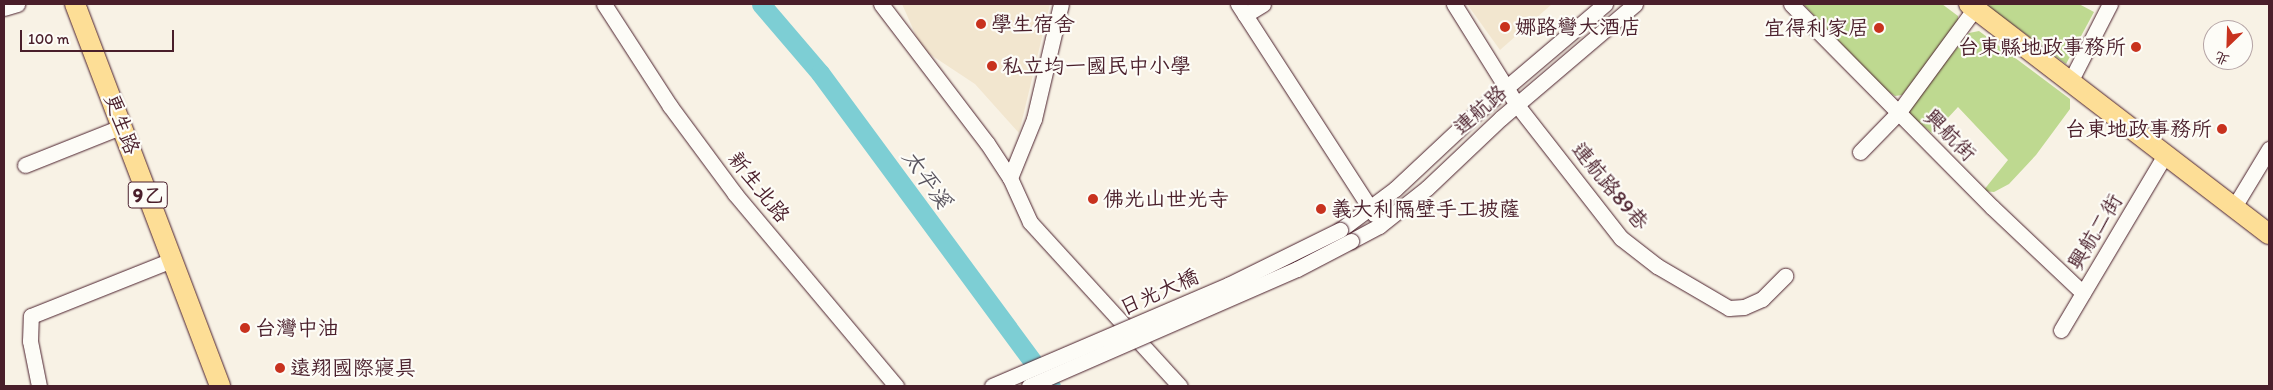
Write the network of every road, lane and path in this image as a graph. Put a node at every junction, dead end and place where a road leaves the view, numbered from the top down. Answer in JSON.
{"nodes":[{"id":1,"x":17,"y":4,"type":"edge"},
{"id":2,"x":75,"y":4,"type":"edge"},
{"id":3,"x":604,"y":4,"type":"edge"},
{"id":4,"x":881,"y":4,"type":"edge"},
{"id":5,"x":1062,"y":4,"type":"edge"},
{"id":6,"x":1263,"y":4,"type":"edge"},
{"id":7,"x":1454,"y":4,"type":"edge"},
{"id":8,"x":1605,"y":4,"type":"edge"},
{"id":9,"x":1791,"y":4,"type":"edge"},
{"id":10,"x":2110,"y":4,"type":"edge"},
{"id":11,"x":1630,"y":5,"type":"edge"},
{"id":12,"x":1975,"y":5,"type":"edge"},
{"id":13,"x":4,"y":8,"type":"edge"},
{"id":14,"x":1241,"y":9,"type":"edge"},
{"id":15,"x":2070,"y":82,"type":"junction"},
{"id":16,"x":1507,"y":88,"type":"junction"},
{"id":17,"x":1517,"y":105,"type":"junction"},
{"id":18,"x":1898,"y":113,"type":"junction"},
{"id":19,"x":123,"y":126,"type":"junction"},
{"id":20,"x":2269,"y":149,"type":"edge"},
{"id":21,"x":1860,"y":152,"type":"dead end"},
{"id":22,"x":2165,"y":155,"type":"junction"},
{"id":23,"x":25,"y":165,"type":"dead end"},
{"id":24,"x":1010,"y":178,"type":"junction"},
{"id":25,"x":1371,"y":207,"type":"junction"},
{"id":26,"x":2234,"y":207,"type":"junction"},
{"id":27,"x":1379,"y":226,"type":"junction"},
{"id":28,"x":1340,"y":230,"type":"joint"},
{"id":29,"x":2269,"y":234,"type":"edge"},
{"id":30,"x":1350,"y":242,"type":"joint"},
{"id":31,"x":172,"y":260,"type":"junction"},
{"id":32,"x":1785,"y":276,"type":"dead end"},
{"id":33,"x":2083,"y":293,"type":"junction"},
{"id":34,"x":2061,"y":330,"type":"dead end"},
{"id":35,"x":39,"y":386,"type":"edge"},
{"id":36,"x":220,"y":386,"type":"edge"},
{"id":37,"x":896,"y":386,"type":"edge"},
{"id":38,"x":992,"y":386,"type":"edge"},
{"id":39,"x":1029,"y":386,"type":"edge"},
{"id":40,"x":1180,"y":386,"type":"edge"}],
"edges":[{"from":1,"to":13,"type":"street"},
{"from":2,"to":19,"type":"main road","name":"更生路","number":"9乙"},
{"from":3,"to":37,"type":"street","name":"新生北路"},
{"from":4,"to":24,"type":"street"},
{"from":5,"to":24,"type":"street"},
{"from":6,"to":14,"type":"street"},
{"from":7,"to":16,"type":"street","name":"連航路89巷"},
{"from":8,"to":16,"type":"street","name":"連航路"},
{"from":9,"to":18,"type":"street","name":"興航街"},
{"from":10,"to":15,"type":"street"},
{"from":11,"to":17,"type":"street","name":"連航路"},
{"from":12,"to":15,"type":"main road"},
{"from":12,"to":18,"type":"street"},
{"from":14,"to":25,"type":"street"},
{"from":15,"to":22,"type":"main road"},
{"from":16,"to":17,"type":"street","name":"連航路89巷"},
{"from":16,"to":25,"type":"street","name":"連航路"},
{"from":17,"to":27,"type":"street","name":"連航路"},
{"from":17,"to":32,"type":"street","name":"連航路89巷"},
{"from":18,"to":21,"type":"street"},
{"from":18,"to":33,"type":"street","name":"興航街"},
{"from":19,"to":23,"type":"street"},
{"from":19,"to":31,"type":"main road","name":"更生路","number":"9乙"},
{"from":20,"to":26,"type":"street"},
{"from":22,"to":26,"type":"main road"},
{"from":22,"to":33,"type":"street","name":"興航二街"},
{"from":24,"to":40,"type":"street"},
{"from":25,"to":27,"type":"street"},
{"from":25,"to":28,"type":"street","name":"連航路"},
{"from":26,"to":29,"type":"main road"},
{"from":27,"to":30,"type":"street","name":"連航路"},
{"from":28,"to":38,"type":"street","name":"日光大橋","bridge":true},
{"from":30,"to":39,"type":"street","name":"日光大橋","bridge":true},
{"from":31,"to":35,"type":"street"},
{"from":31,"to":36,"type":"main road","name":"更生路","number":"9乙"},
{"from":33,"to":34,"type":"street","name":"興航二街"}]}
